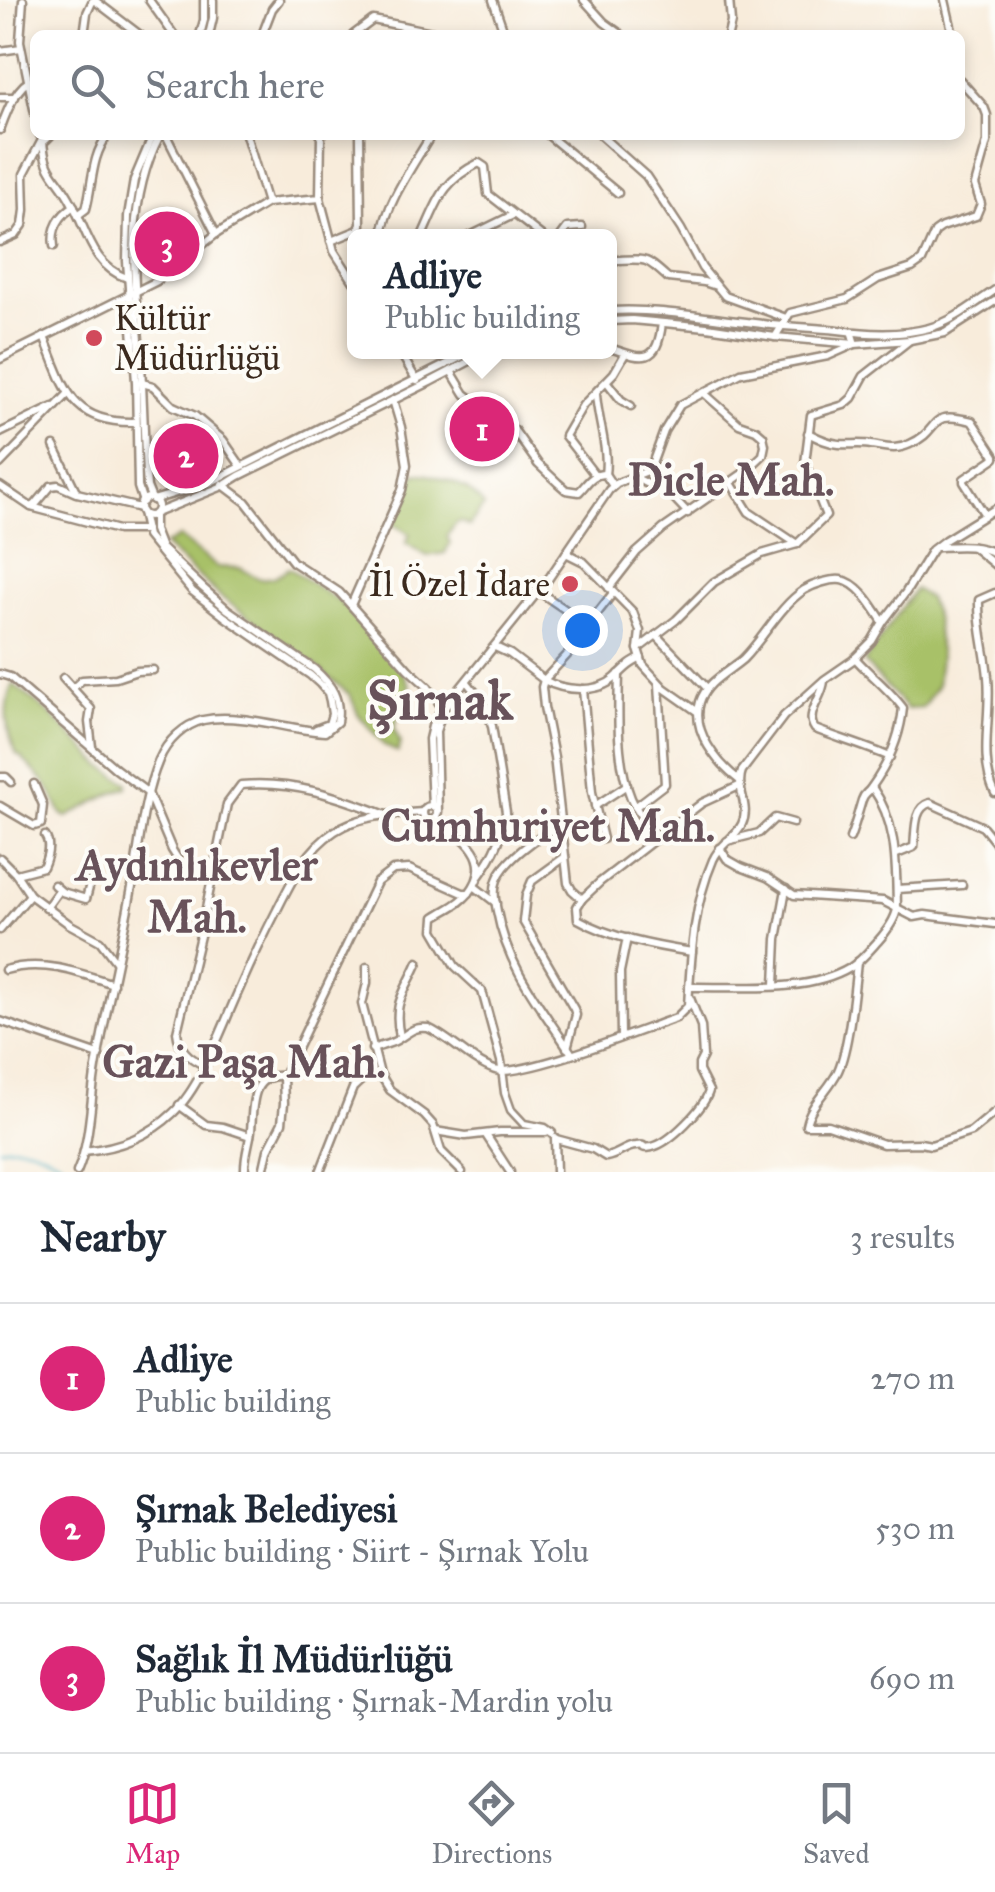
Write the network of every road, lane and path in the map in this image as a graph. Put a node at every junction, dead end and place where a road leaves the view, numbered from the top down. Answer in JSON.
{"nodes":[{"id":1,"x":23,"y":0,"type":"edge"},
{"id":2,"x":94,"y":0,"type":"edge"},
{"id":3,"x":149,"y":0,"type":"edge"},
{"id":4,"x":204,"y":0,"type":"edge"},
{"id":5,"x":212,"y":0,"type":"edge"},
{"id":6,"x":279,"y":0,"type":"edge"},
{"id":7,"x":493,"y":0,"type":"edge"},
{"id":8,"x":584,"y":0,"type":"edge"},
{"id":9,"x":729,"y":0,"type":"edge"},
{"id":10,"x":945,"y":0,"type":"edge"},
{"id":11,"x":85,"y":30,"type":"edge"},
{"id":12,"x":133,"y":30,"type":"edge"},
{"id":13,"x":170,"y":30,"type":"edge"},
{"id":14,"x":201,"y":30,"type":"edge"},
{"id":15,"x":210,"y":30,"type":"edge"},
{"id":16,"x":264,"y":30,"type":"edge"},
{"id":17,"x":360,"y":30,"type":"edge"},
{"id":18,"x":422,"y":30,"type":"edge"},
{"id":19,"x":504,"y":30,"type":"edge"},
{"id":20,"x":615,"y":30,"type":"edge"},
{"id":21,"x":729,"y":30,"type":"edge"},
{"id":22,"x":952,"y":30,"type":"edge"},
{"id":23,"x":22,"y":48,"type":"junction"},
{"id":24,"x":0,"y":51,"type":"edge"},
{"id":25,"x":30,"y":76,"type":"edge"},
{"id":26,"x":30,"y":80,"type":"edge"},
{"id":27,"x":965,"y":86,"type":"edge"},
{"id":28,"x":0,"y":97,"type":"edge"},
{"id":29,"x":16,"y":97,"type":"junction"},
{"id":30,"x":0,"y":130,"type":"edge"},
{"id":31,"x":43,"y":140,"type":"edge"},
{"id":32,"x":45,"y":140,"type":"edge"},
{"id":33,"x":104,"y":140,"type":"edge"},
{"id":34,"x":155,"y":140,"type":"edge"},
{"id":35,"x":156,"y":140,"type":"edge"},
{"id":36,"x":161,"y":140,"type":"edge"},
{"id":37,"x":248,"y":140,"type":"edge"},
{"id":38,"x":321,"y":140,"type":"edge"},
{"id":39,"x":360,"y":140,"type":"edge"},
{"id":40,"x":428,"y":140,"type":"edge"},
{"id":41,"x":554,"y":140,"type":"edge"},
{"id":42,"x":606,"y":140,"type":"edge"},
{"id":43,"x":618,"y":193,"type":"dead end"},
{"id":44,"x":320,"y":198,"type":"junction"},
{"id":45,"x":267,"y":204,"type":"junction"},
{"id":46,"x":74,"y":206,"type":"junction"},
{"id":47,"x":78,"y":215,"type":"junction"},
{"id":48,"x":513,"y":215,"type":"junction"},
{"id":49,"x":582,"y":227,"type":"dead end"},
{"id":50,"x":359,"y":229,"type":"edge"},
{"id":51,"x":383,"y":229,"type":"edge"},
{"id":52,"x":425,"y":229,"type":"edge"},
{"id":53,"x":484,"y":229,"type":"edge"},
{"id":54,"x":532,"y":229,"type":"edge"},
{"id":55,"x":565,"y":229,"type":"edge"},
{"id":56,"x":216,"y":234,"type":"junction"},
{"id":57,"x":347,"y":235,"type":"edge"},
{"id":58,"x":332,"y":241,"type":"junction"},
{"id":59,"x":0,"y":242,"type":"edge"},
{"id":60,"x":54,"y":246,"type":"dead end"},
{"id":61,"x":617,"y":260,"type":"edge"},
{"id":62,"x":347,"y":271,"type":"edge"},
{"id":63,"x":127,"y":278,"type":"junction"},
{"id":64,"x":717,"y":286,"type":"junction"},
{"id":65,"x":995,"y":290,"type":"edge"},
{"id":66,"x":131,"y":294,"type":"junction"},
{"id":67,"x":995,"y":301,"type":"edge"},
{"id":68,"x":617,"y":311,"type":"edge"},
{"id":69,"x":786,"y":318,"type":"junction"},
{"id":70,"x":617,"y":320,"type":"edge"},
{"id":71,"x":662,"y":323,"type":"junction"},
{"id":72,"x":780,"y":326,"type":"junction"},
{"id":73,"x":852,"y":334,"type":"junction"},
{"id":74,"x":44,"y":337,"type":"junction"},
{"id":75,"x":775,"y":337,"type":"junction"},
{"id":76,"x":910,"y":340,"type":"junction"},
{"id":77,"x":855,"y":344,"type":"junction"},
{"id":78,"x":617,"y":351,"type":"edge"},
{"id":79,"x":625,"y":354,"type":"junction"},
{"id":80,"x":404,"y":359,"type":"edge"},
{"id":81,"x":459,"y":359,"type":"edge"},
{"id":82,"x":474,"y":359,"type":"edge"},
{"id":83,"x":0,"y":360,"type":"edge"},
{"id":84,"x":451,"y":371,"type":"junction"},
{"id":85,"x":606,"y":382,"type":"junction"},
{"id":86,"x":142,"y":383,"type":"junction"},
{"id":87,"x":418,"y":383,"type":"junction"},
{"id":88,"x":596,"y":392,"type":"junction"},
{"id":89,"x":704,"y":393,"type":"junction"},
{"id":90,"x":67,"y":395,"type":"junction"},
{"id":91,"x":392,"y":396,"type":"junction"},
{"id":92,"x":56,"y":406,"type":"junction"},
{"id":93,"x":631,"y":406,"type":"dead end"},
{"id":94,"x":135,"y":422,"type":"junction"},
{"id":95,"x":0,"y":433,"type":"edge"},
{"id":96,"x":808,"y":434,"type":"junction"},
{"id":97,"x":54,"y":446,"type":"dead end"},
{"id":98,"x":995,"y":457,"type":"edge"},
{"id":99,"x":0,"y":464,"type":"edge"},
{"id":100,"x":241,"y":466,"type":"junction"},
{"id":101,"x":605,"y":474,"type":"junction"},
{"id":102,"x":595,"y":475,"type":"junction"},
{"id":103,"x":219,"y":477,"type":"junction"},
{"id":104,"x":633,"y":477,"type":"junction"},
{"id":105,"x":731,"y":483,"type":"junction"},
{"id":106,"x":0,"y":486,"type":"edge"},
{"id":107,"x":223,"y":486,"type":"junction"},
{"id":108,"x":613,"y":486,"type":"junction"},
{"id":109,"x":78,"y":493,"type":"junction"},
{"id":110,"x":153,"y":500,"type":"junction"},
{"id":111,"x":31,"y":507,"type":"junction"},
{"id":112,"x":142,"y":507,"type":"junction"},
{"id":113,"x":995,"y":508,"type":"edge"},
{"id":114,"x":688,"y":513,"type":"junction"},
{"id":115,"x":155,"y":514,"type":"junction"},
{"id":116,"x":984,"y":515,"type":"junction"},
{"id":117,"x":146,"y":530,"type":"junction"},
{"id":118,"x":798,"y":544,"type":"junction"},
{"id":119,"x":972,"y":546,"type":"junction"},
{"id":120,"x":935,"y":548,"type":"junction"},
{"id":121,"x":566,"y":552,"type":"junction"},
{"id":122,"x":995,"y":554,"type":"edge"},
{"id":123,"x":995,"y":565,"type":"edge"},
{"id":124,"x":611,"y":590,"type":"junction"},
{"id":125,"x":538,"y":592,"type":"junction"},
{"id":126,"x":995,"y":593,"type":"edge"},
{"id":127,"x":350,"y":605,"type":"junction"},
{"id":128,"x":883,"y":622,"type":"junction"},
{"id":129,"x":588,"y":625,"type":"junction"},
{"id":130,"x":656,"y":635,"type":"junction"},
{"id":131,"x":495,"y":647,"type":"junction"},
{"id":132,"x":640,"y":654,"type":"junction"},
{"id":133,"x":855,"y":658,"type":"junction"},
{"id":134,"x":153,"y":670,"type":"dead end"},
{"id":135,"x":619,"y":672,"type":"junction"},
{"id":136,"x":0,"y":674,"type":"edge"},
{"id":137,"x":63,"y":678,"type":"dead end"},
{"id":138,"x":544,"y":680,"type":"junction"},
{"id":139,"x":824,"y":680,"type":"junction"},
{"id":140,"x":466,"y":682,"type":"junction"},
{"id":141,"x":659,"y":682,"type":"junction"},
{"id":142,"x":72,"y":688,"type":"junction"},
{"id":143,"x":708,"y":688,"type":"junction"},
{"id":144,"x":583,"y":689,"type":"junction"},
{"id":145,"x":444,"y":710,"type":"junction"},
{"id":146,"x":698,"y":712,"type":"junction"},
{"id":147,"x":310,"y":729,"type":"junction"},
{"id":148,"x":92,"y":748,"type":"junction"},
{"id":149,"x":890,"y":757,"type":"junction"},
{"id":150,"x":0,"y":777,"type":"edge"},
{"id":151,"x":11,"y":782,"type":"dead end"},
{"id":152,"x":739,"y":783,"type":"junction"},
{"id":153,"x":34,"y":784,"type":"dead end"},
{"id":154,"x":627,"y":786,"type":"junction"},
{"id":155,"x":872,"y":787,"type":"junction"},
{"id":156,"x":148,"y":793,"type":"junction"},
{"id":157,"x":995,"y":793,"type":"edge"},
{"id":158,"x":0,"y":806,"type":"edge"},
{"id":159,"x":595,"y":806,"type":"junction"},
{"id":160,"x":636,"y":807,"type":"junction"},
{"id":161,"x":423,"y":812,"type":"junction"},
{"id":162,"x":435,"y":812,"type":"junction"},
{"id":163,"x":387,"y":815,"type":"junction"},
{"id":164,"x":793,"y":823,"type":"dead end"},
{"id":165,"x":560,"y":825,"type":"junction"},
{"id":166,"x":45,"y":836,"type":"dead end"},
{"id":167,"x":602,"y":838,"type":"dead end"},
{"id":168,"x":657,"y":838,"type":"junction"},
{"id":169,"x":850,"y":838,"type":"dead end"},
{"id":170,"x":728,"y":840,"type":"junction"},
{"id":171,"x":995,"y":842,"type":"edge"},
{"id":172,"x":720,"y":848,"type":"junction"},
{"id":173,"x":897,"y":854,"type":"junction"},
{"id":174,"x":566,"y":856,"type":"junction"},
{"id":175,"x":0,"y":858,"type":"edge"},
{"id":176,"x":16,"y":874,"type":"junction"},
{"id":177,"x":189,"y":877,"type":"dead end"},
{"id":178,"x":90,"y":880,"type":"dead end"},
{"id":179,"x":962,"y":885,"type":"dead end"},
{"id":180,"x":474,"y":886,"type":"junction"},
{"id":181,"x":897,"y":889,"type":"junction"},
{"id":182,"x":786,"y":890,"type":"junction"},
{"id":183,"x":30,"y":895,"type":"junction"},
{"id":184,"x":582,"y":898,"type":"junction"},
{"id":185,"x":496,"y":903,"type":"junction"},
{"id":186,"x":46,"y":908,"type":"junction"},
{"id":187,"x":897,"y":908,"type":"junction"},
{"id":188,"x":995,"y":924,"type":"edge"},
{"id":189,"x":0,"y":930,"type":"edge"},
{"id":190,"x":626,"y":938,"type":"junction"},
{"id":191,"x":692,"y":952,"type":"junction"},
{"id":192,"x":418,"y":962,"type":"dead end"},
{"id":193,"x":858,"y":962,"type":"junction"},
{"id":194,"x":117,"y":964,"type":"junction"},
{"id":195,"x":366,"y":967,"type":"dead end"},
{"id":196,"x":2,"y":970,"type":"edge"},
{"id":197,"x":113,"y":984,"type":"junction"},
{"id":198,"x":774,"y":985,"type":"junction"},
{"id":199,"x":689,"y":992,"type":"junction"},
{"id":200,"x":0,"y":1021,"type":"edge"},
{"id":201,"x":400,"y":1037,"type":"junction"},
{"id":202,"x":620,"y":1037,"type":"junction"},
{"id":203,"x":372,"y":1049,"type":"junction"},
{"id":204,"x":570,"y":1051,"type":"junction"},
{"id":205,"x":99,"y":1054,"type":"junction"},
{"id":206,"x":204,"y":1065,"type":"junction"},
{"id":207,"x":502,"y":1071,"type":"junction"},
{"id":208,"x":380,"y":1074,"type":"junction"},
{"id":209,"x":284,"y":1076,"type":"junction"},
{"id":210,"x":179,"y":1105,"type":"junction"},
{"id":211,"x":995,"y":1112,"type":"edge"},
{"id":212,"x":436,"y":1131,"type":"junction"},
{"id":213,"x":485,"y":1135,"type":"junction"},
{"id":214,"x":250,"y":1136,"type":"junction"},
{"id":215,"x":554,"y":1136,"type":"junction"},
{"id":216,"x":84,"y":1151,"type":"junction"},
{"id":217,"x":77,"y":1172,"type":"edge"},
{"id":218,"x":244,"y":1172,"type":"edge"},
{"id":219,"x":264,"y":1172,"type":"edge"},
{"id":220,"x":320,"y":1172,"type":"edge"},
{"id":221,"x":462,"y":1172,"type":"edge"},
{"id":222,"x":510,"y":1172,"type":"edge"},
{"id":223,"x":556,"y":1172,"type":"edge"}],
"edges":[{"from":1,"to":23,"type":"street"},
{"from":2,"to":11,"type":"street"},
{"from":2,"to":12,"type":"street"},
{"from":3,"to":13,"type":"street"},
{"from":4,"to":14,"type":"street"},
{"from":5,"to":15,"type":"street"},
{"from":6,"to":16,"type":"street"},
{"from":7,"to":19,"type":"street"},
{"from":8,"to":20,"type":"street"},
{"from":9,"to":21,"type":"street"},
{"from":10,"to":22,"type":"street"},
{"from":17,"to":18,"type":"street"},
{"from":23,"to":24,"type":"street"},
{"from":23,"to":25,"type":"street"},
{"from":26,"to":29,"type":"street"},
{"from":27,"to":69,"type":"street"},
{"from":28,"to":29,"type":"street"},
{"from":29,"to":30,"type":"street"},
{"from":31,"to":59,"type":"street"},
{"from":32,"to":46,"type":"street"},
{"from":33,"to":47,"type":"street"},
{"from":34,"to":63,"type":"street"},
{"from":35,"to":66,"type":"street"},
{"from":36,"to":56,"type":"street"},
{"from":37,"to":45,"type":"street"},
{"from":38,"to":44,"type":"street"},
{"from":39,"to":50,"type":"street"},
{"from":40,"to":51,"type":"street"},
{"from":41,"to":43,"type":"street"},
{"from":42,"to":64,"type":"street"},
{"from":44,"to":45,"type":"street"},
{"from":44,"to":58,"type":"street"},
{"from":45,"to":56,"type":"street"},
{"from":46,"to":47,"type":"street"},
{"from":46,"to":60,"type":"street"},
{"from":47,"to":63,"type":"street"},
{"from":48,"to":52,"type":"street"},
{"from":48,"to":53,"type":"street"},
{"from":48,"to":54,"type":"street"},
{"from":49,"to":55,"type":"street"},
{"from":56,"to":66,"type":"street"},
{"from":57,"to":58,"type":"street"},
{"from":58,"to":62,"type":"street"},
{"from":61,"to":64,"type":"street"},
{"from":63,"to":66,"type":"street"},
{"from":64,"to":69,"type":"street"},
{"from":65,"to":73,"type":"street"},
{"from":66,"to":74,"type":"street"},
{"from":66,"to":86,"type":"street"},
{"from":66,"to":94,"type":"street"},
{"from":67,"to":76,"type":"street"},
{"from":68,"to":72,"type":"street"},
{"from":69,"to":72,"type":"street"},
{"from":70,"to":71,"type":"street"},
{"from":71,"to":75,"type":"street"},
{"from":71,"to":79,"type":"street"},
{"from":72,"to":73,"type":"street"},
{"from":72,"to":75,"type":"street"},
{"from":73,"to":77,"type":"street"},
{"from":74,"to":83,"type":"street"},
{"from":74,"to":90,"type":"street"},
{"from":75,"to":77,"type":"street"},
{"from":76,"to":77,"type":"street"},
{"from":76,"to":96,"type":"street"},
{"from":77,"to":89,"type":"street"},
{"from":78,"to":79,"type":"street"},
{"from":79,"to":85,"type":"street"},
{"from":80,"to":87,"type":"street"},
{"from":81,"to":87,"type":"street"},
{"from":82,"to":84,"type":"street"},
{"from":84,"to":87,"type":"street"},
{"from":84,"to":102,"type":"street"},
{"from":85,"to":88,"type":"street"},
{"from":85,"to":93,"type":"street"},
{"from":86,"to":100,"type":"street"},
{"from":86,"to":110,"type":"street"},
{"from":87,"to":91,"type":"street"},
{"from":88,"to":101,"type":"street"},
{"from":88,"to":102,"type":"street"},
{"from":89,"to":104,"type":"street"},
{"from":89,"to":105,"type":"street"},
{"from":90,"to":92,"type":"street"},
{"from":90,"to":94,"type":"street"},
{"from":91,"to":100,"type":"street"},
{"from":91,"to":107,"type":"street"},
{"from":91,"to":127,"type":"street"},
{"from":92,"to":95,"type":"street"},
{"from":92,"to":99,"type":"street"},
{"from":94,"to":112,"type":"street"},
{"from":96,"to":98,"type":"street"},
{"from":96,"to":118,"type":"street"},
{"from":97,"to":109,"type":"street"},
{"from":98,"to":116,"type":"street"},
{"from":100,"to":103,"type":"street"},
{"from":101,"to":102,"type":"street"},
{"from":101,"to":108,"type":"street"},
{"from":103,"to":107,"type":"street"},
{"from":103,"to":110,"type":"street"},
{"from":104,"to":108,"type":"street"},
{"from":104,"to":114,"type":"street"},
{"from":105,"to":114,"type":"street"},
{"from":105,"to":118,"type":"street"},
{"from":106,"to":111,"type":"street"},
{"from":107,"to":115,"type":"street"},
{"from":107,"to":127,"type":"street"},
{"from":108,"to":121,"type":"street"},
{"from":109,"to":111,"type":"street"},
{"from":109,"to":112,"type":"street"},
{"from":110,"to":112,"type":"street"},
{"from":110,"to":115,"type":"street"},
{"from":111,"to":117,"type":"street"},
{"from":112,"to":115,"type":"street"},
{"from":112,"to":117,"type":"street"},
{"from":113,"to":116,"type":"street"},
{"from":114,"to":124,"type":"street"},
{"from":115,"to":147,"type":"street"},
{"from":116,"to":120,"type":"street"},
{"from":117,"to":147,"type":"street"},
{"from":118,"to":130,"type":"street"},
{"from":119,"to":120,"type":"street"},
{"from":119,"to":122,"type":"street"},
{"from":119,"to":123,"type":"street"},
{"from":120,"to":128,"type":"street"},
{"from":121,"to":124,"type":"street"},
{"from":121,"to":125,"type":"street"},
{"from":124,"to":129,"type":"street"},
{"from":124,"to":132,"type":"street"},
{"from":125,"to":129,"type":"street"},
{"from":125,"to":131,"type":"street"},
{"from":126,"to":157,"type":"street"},
{"from":127,"to":145,"type":"street"},
{"from":128,"to":133,"type":"street"},
{"from":128,"to":143,"type":"street"},
{"from":129,"to":138,"type":"street"},
{"from":130,"to":132,"type":"street"},
{"from":130,"to":143,"type":"street"},
{"from":131,"to":138,"type":"street"},
{"from":131,"to":140,"type":"street"},
{"from":132,"to":135,"type":"street"},
{"from":132,"to":141,"type":"street"},
{"from":133,"to":139,"type":"street"},
{"from":133,"to":149,"type":"street"},
{"from":134,"to":142,"type":"street"},
{"from":135,"to":144,"type":"street"},
{"from":135,"to":154,"type":"street"},
{"from":136,"to":148,"type":"street"},
{"from":137,"to":142,"type":"street"},
{"from":138,"to":144,"type":"street"},
{"from":138,"to":165,"type":"street"},
{"from":139,"to":149,"type":"street"},
{"from":139,"to":152,"type":"street"},
{"from":140,"to":145,"type":"street"},
{"from":140,"to":180,"type":"street"},
{"from":141,"to":146,"type":"street"},
{"from":141,"to":160,"type":"street"},
{"from":142,"to":148,"type":"street"},
{"from":143,"to":146,"type":"street"},
{"from":144,"to":159,"type":"street"},
{"from":145,"to":162,"type":"street"},
{"from":146,"to":152,"type":"street"},
{"from":147,"to":156,"type":"street"},
{"from":148,"to":156,"type":"street"},
{"from":149,"to":155,"type":"street"},
{"from":150,"to":151,"type":"street"},
{"from":152,"to":168,"type":"street"},
{"from":152,"to":170,"type":"street"},
{"from":153,"to":158,"type":"street"},
{"from":154,"to":159,"type":"street"},
{"from":154,"to":160,"type":"street"},
{"from":155,"to":169,"type":"street"},
{"from":155,"to":173,"type":"street"},
{"from":156,"to":177,"type":"street"},
{"from":156,"to":194,"type":"street"},
{"from":159,"to":167,"type":"street"},
{"from":160,"to":168,"type":"street"},
{"from":161,"to":162,"type":"street"},
{"from":161,"to":162,"type":"street"},
{"from":161,"to":163,"type":"street"},
{"from":162,"to":180,"type":"street"},
{"from":163,"to":206,"type":"street"},
{"from":163,"to":206,"type":"street"},
{"from":164,"to":170,"type":"street"},
{"from":165,"to":174,"type":"street"},
{"from":165,"to":185,"type":"street"},
{"from":166,"to":176,"type":"street"},
{"from":168,"to":184,"type":"street"},
{"from":170,"to":172,"type":"street"},
{"from":171,"to":173,"type":"street"},
{"from":172,"to":182,"type":"street"},
{"from":172,"to":191,"type":"street"},
{"from":173,"to":181,"type":"street"},
{"from":174,"to":184,"type":"street"},
{"from":174,"to":204,"type":"street"},
{"from":175,"to":176,"type":"street"},
{"from":176,"to":183,"type":"street"},
{"from":178,"to":186,"type":"street"},
{"from":179,"to":181,"type":"street"},
{"from":180,"to":185,"type":"street"},
{"from":180,"to":207,"type":"street"},
{"from":180,"to":209,"type":"street"},
{"from":181,"to":187,"type":"street"},
{"from":182,"to":187,"type":"street"},
{"from":182,"to":198,"type":"street"},
{"from":183,"to":186,"type":"street"},
{"from":183,"to":189,"type":"street"},
{"from":184,"to":190,"type":"street"},
{"from":185,"to":204,"type":"street"},
{"from":186,"to":194,"type":"street"},
{"from":187,"to":188,"type":"street"},
{"from":187,"to":193,"type":"street"},
{"from":190,"to":191,"type":"street"},
{"from":190,"to":202,"type":"street"},
{"from":191,"to":199,"type":"street"},
{"from":192,"to":201,"type":"street"},
{"from":193,"to":198,"type":"street"},
{"from":193,"to":211,"type":"street"},
{"from":194,"to":197,"type":"street"},
{"from":195,"to":203,"type":"street"},
{"from":196,"to":197,"type":"street"},
{"from":197,"to":205,"type":"street"},
{"from":198,"to":199,"type":"street"},
{"from":199,"to":202,"type":"street"},
{"from":199,"to":215,"type":"street"},
{"from":200,"to":205,"type":"street"},
{"from":201,"to":203,"type":"street"},
{"from":201,"to":207,"type":"street"},
{"from":202,"to":204,"type":"street"},
{"from":203,"to":208,"type":"street"},
{"from":204,"to":207,"type":"street"},
{"from":205,"to":216,"type":"street"},
{"from":206,"to":210,"type":"street"},
{"from":207,"to":215,"type":"street"},
{"from":208,"to":212,"type":"street"},
{"from":208,"to":220,"type":"street"},
{"from":209,"to":214,"type":"street"},
{"from":209,"to":219,"type":"street"},
{"from":210,"to":214,"type":"street"},
{"from":210,"to":216,"type":"street"},
{"from":212,"to":213,"type":"street"},
{"from":212,"to":221,"type":"street"},
{"from":213,"to":215,"type":"street"},
{"from":213,"to":222,"type":"street"},
{"from":214,"to":218,"type":"street"},
{"from":215,"to":223,"type":"street"},
{"from":216,"to":217,"type":"street"}]}
